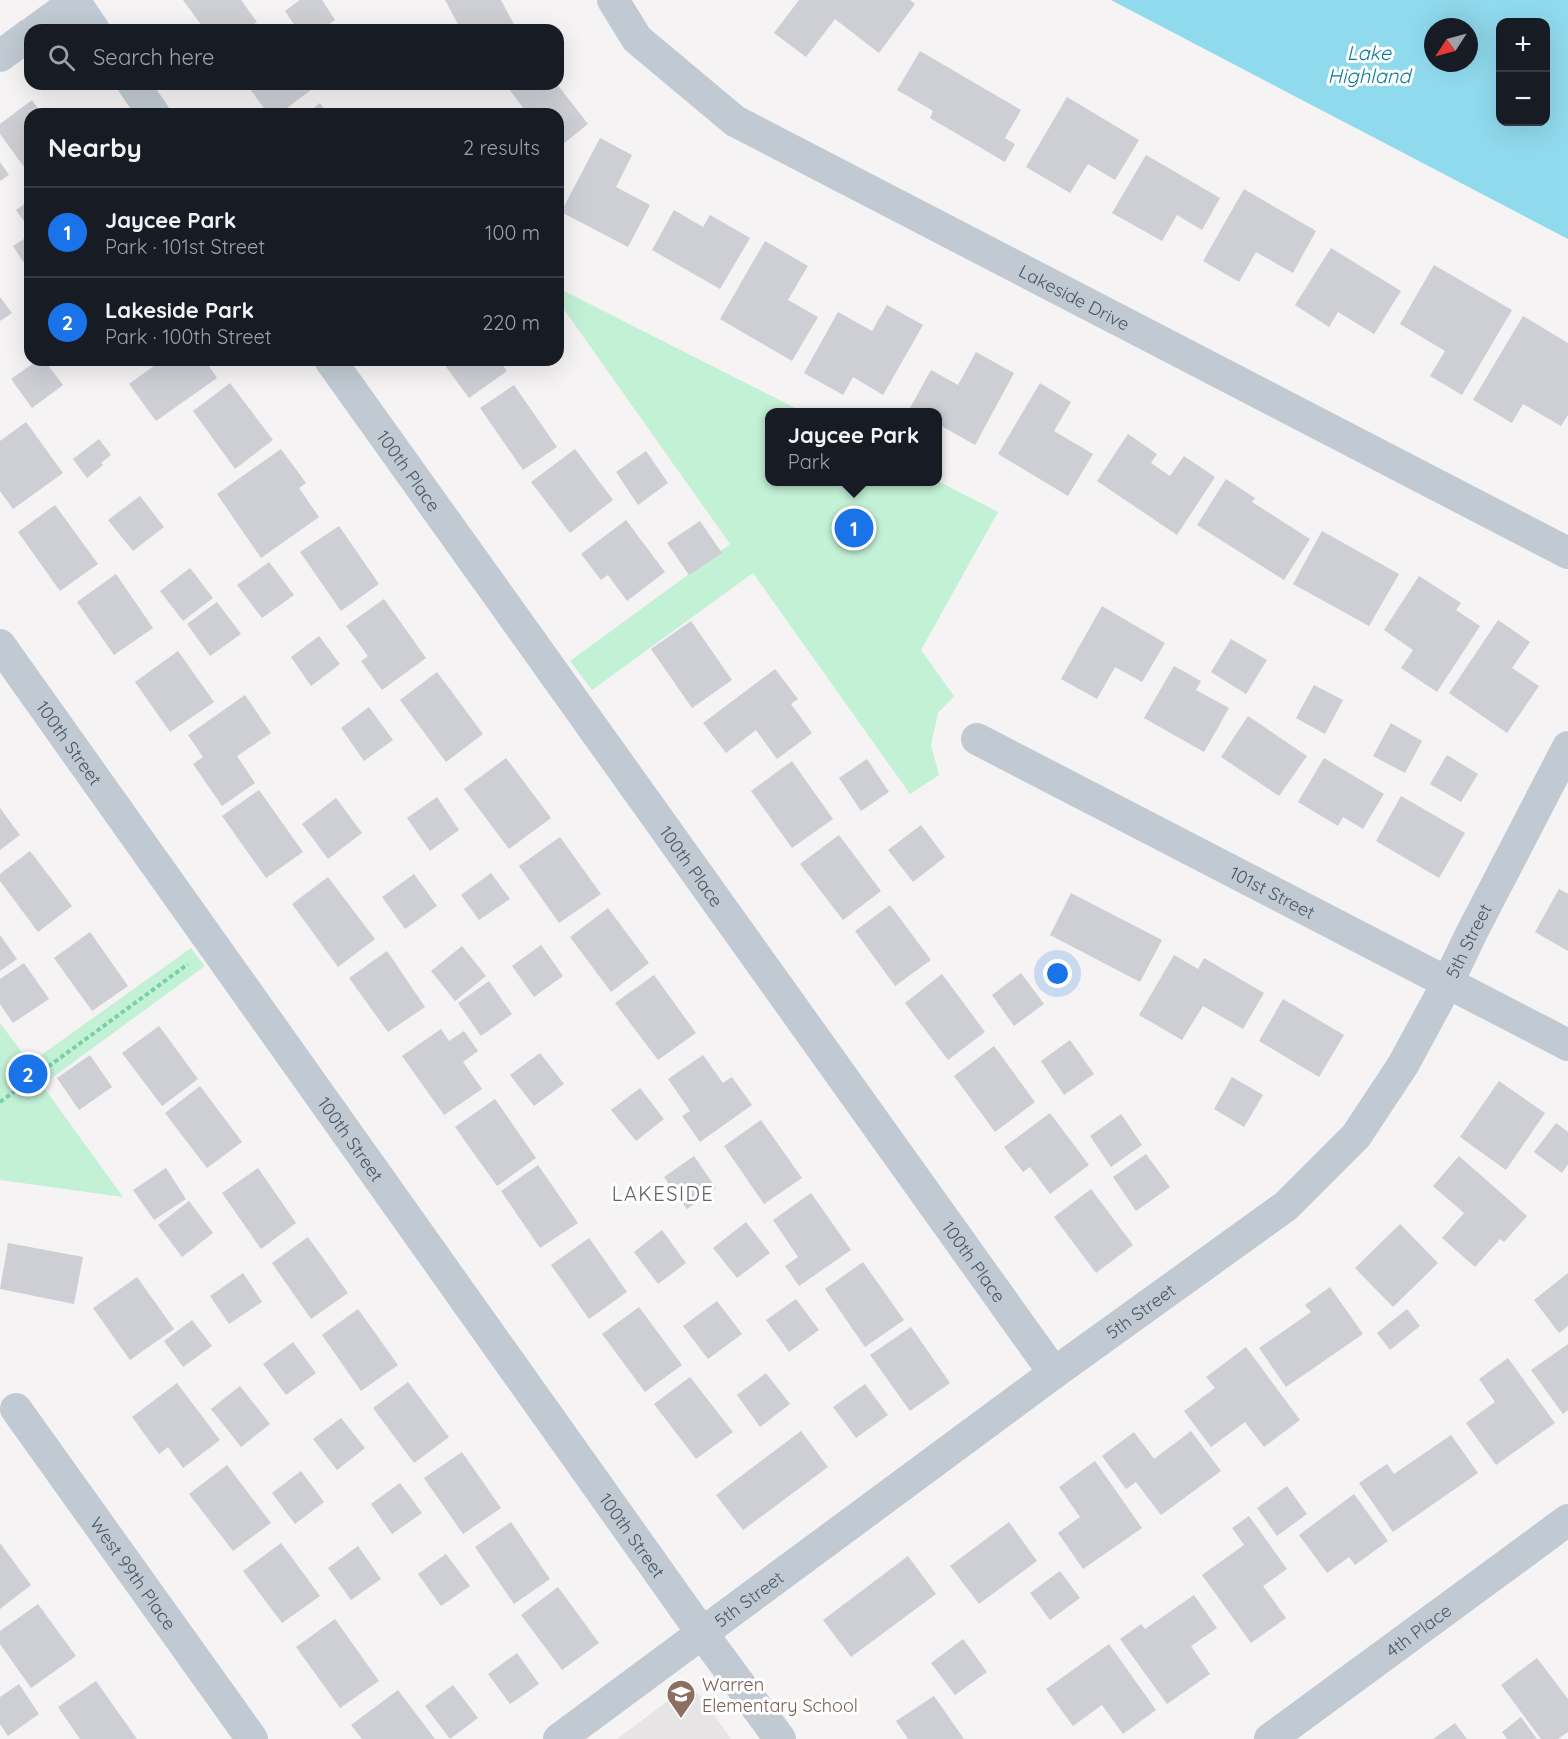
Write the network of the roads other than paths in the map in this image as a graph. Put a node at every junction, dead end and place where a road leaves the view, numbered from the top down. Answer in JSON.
{"nodes":[{"id":1,"x":613,"y":0,"type":"edge"},
{"id":2,"x":76,"y":1,"type":"edge"},
{"id":3,"x":44,"y":24,"type":"edge"},
{"id":4,"x":90,"y":24,"type":"edge"},
{"id":5,"x":24,"y":38,"type":"edge"},
{"id":6,"x":0,"y":56,"type":"edge"},
{"id":7,"x":137,"y":90,"type":"edge"},
{"id":8,"x":150,"y":108,"type":"edge"},
{"id":9,"x":334,"y":366,"type":"edge"},
{"id":10,"x":1568,"y":553,"type":"edge"},
{"id":11,"x":0,"y":645,"type":"edge"},
{"id":12,"x":977,"y":739,"type":"dead end"},
{"id":13,"x":1568,"y":747,"type":"edge"},
{"id":14,"x":1448,"y":982,"type":"junction"},
{"id":15,"x":1568,"y":1044,"type":"edge"},
{"id":16,"x":1054,"y":1373,"type":"junction"},
{"id":17,"x":16,"y":1409,"type":"dead end"},
{"id":18,"x":1568,"y":1520,"type":"edge"},
{"id":19,"x":702,"y":1634,"type":"junction"},
{"id":20,"x":252,"y":1739,"type":"edge"},
{"id":21,"x":559,"y":1739,"type":"edge"},
{"id":22,"x":780,"y":1739,"type":"edge"},
{"id":23,"x":1270,"y":1739,"type":"edge"}],
"edges":[{"from":1,"to":10,"type":"street","name":"Lakeside Drive"},
{"from":2,"to":3,"type":"street"},
{"from":2,"to":4,"type":"street"},
{"from":5,"to":6,"type":"street"},
{"from":7,"to":8,"type":"street"},
{"from":9,"to":16,"type":"street","name":"100th Place"},
{"from":11,"to":19,"type":"street","name":"100th Street"},
{"from":12,"to":14,"type":"street","name":"101st Street"},
{"from":13,"to":14,"type":"street","name":"5th Street"},
{"from":14,"to":15,"type":"street","name":"101st Street"},
{"from":14,"to":16,"type":"street","name":"5th Street"},
{"from":16,"to":19,"type":"street","name":"5th Street"},
{"from":17,"to":20,"type":"street","name":"West 99th Place"},
{"from":18,"to":23,"type":"street","name":"4th Place"},
{"from":19,"to":21,"type":"street","name":"5th Street"},
{"from":19,"to":22,"type":"street","name":"100th Street"}]}
